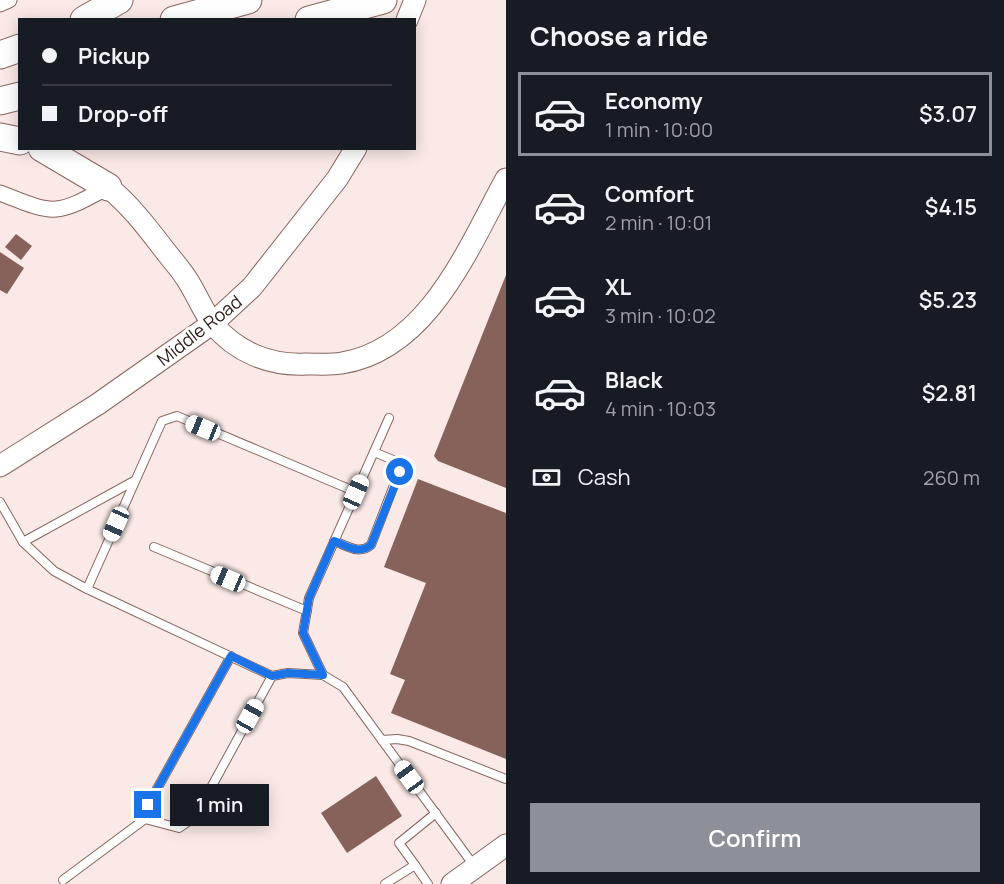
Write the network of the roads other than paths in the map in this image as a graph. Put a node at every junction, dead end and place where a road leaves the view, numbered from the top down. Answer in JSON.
{"nodes":[{"id":1,"x":9,"y":0,"type":"edge"},
{"id":2,"x":119,"y":0,"type":"edge"},
{"id":3,"x":248,"y":0,"type":"edge"},
{"id":4,"x":383,"y":0,"type":"edge"},
{"id":5,"x":415,"y":0,"type":"edge"},
{"id":6,"x":0,"y":4,"type":"edge"},
{"id":7,"x":88,"y":18,"type":"edge"},
{"id":8,"x":181,"y":18,"type":"edge"},
{"id":9,"x":316,"y":18,"type":"edge"},
{"id":10,"x":408,"y":18,"type":"edge"},
{"id":11,"x":18,"y":49,"type":"edge"},
{"id":12,"x":0,"y":55,"type":"edge"},
{"id":13,"x":18,"y":60,"type":"edge"},
{"id":14,"x":0,"y":65,"type":"edge"},
{"id":15,"x":18,"y":96,"type":"edge"},
{"id":16,"x":0,"y":101,"type":"edge"},
{"id":17,"x":0,"y":137,"type":"edge"},
{"id":18,"x":18,"y":141,"type":"edge"},
{"id":19,"x":45,"y":150,"type":"edge"},
{"id":20,"x":355,"y":150,"type":"edge"},
{"id":21,"x":506,"y":179,"type":"edge"},
{"id":22,"x":108,"y":187,"type":"junction"},
{"id":23,"x":0,"y":193,"type":"edge"},
{"id":24,"x":213,"y":323,"type":"junction"},
{"id":25,"x":389,"y":418,"type":"dead end"},
{"id":26,"x":374,"y":452,"type":"junction"},
{"id":27,"x":0,"y":466,"type":"edge"},
{"id":28,"x":135,"y":480,"type":"junction"},
{"id":29,"x":356,"y":492,"type":"junction"},
{"id":30,"x":0,"y":502,"type":"edge"},
{"id":31,"x":334,"y":541,"type":"junction"},
{"id":32,"x":22,"y":542,"type":"junction"},
{"id":33,"x":154,"y":548,"type":"dead end"},
{"id":34,"x":87,"y":589,"type":"junction"},
{"id":35,"x":307,"y":611,"type":"junction"},
{"id":36,"x":231,"y":656,"type":"junction"},
{"id":37,"x":323,"y":675,"type":"junction"},
{"id":38,"x":272,"y":676,"type":"junction"},
{"id":39,"x":382,"y":740,"type":"junction"},
{"id":40,"x":506,"y":779,"type":"edge"},
{"id":41,"x":436,"y":813,"type":"junction"},
{"id":42,"x":145,"y":819,"type":"junction"},
{"id":43,"x":506,"y":845,"type":"edge"},
{"id":44,"x":415,"y":865,"type":"junction"},
{"id":45,"x":475,"y":867,"type":"junction"},
{"id":46,"x":63,"y":880,"type":"dead end"},
{"id":47,"x":385,"y":884,"type":"edge"},
{"id":48,"x":428,"y":884,"type":"edge"},
{"id":49,"x":452,"y":884,"type":"edge"}],
"edges":[{"from":1,"to":6,"type":"street"},
{"from":2,"to":7,"type":"highway"},
{"from":3,"to":8,"type":"highway"},
{"from":4,"to":9,"type":"highway"},
{"from":5,"to":10,"type":"main road"},
{"from":11,"to":12,"type":"highway"},
{"from":13,"to":14,"type":"highway"},
{"from":15,"to":16,"type":"highway"},
{"from":17,"to":18,"type":"highway"},
{"from":19,"to":22,"type":"highway"},
{"from":20,"to":24,"type":"main road","name":"Middle Road"},
{"from":21,"to":24,"type":"main road"},
{"from":22,"to":23,"type":"street"},
{"from":22,"to":24,"type":"main road"},
{"from":24,"to":27,"type":"main road","name":"Middle Road"},
{"from":25,"to":26,"type":"lane"},
{"from":26,"to":29,"type":"lane"},
{"from":26,"to":31,"type":"lane"},
{"from":28,"to":29,"type":"lane"},
{"from":28,"to":32,"type":"lane"},
{"from":28,"to":34,"type":"lane"},
{"from":29,"to":31,"type":"lane"},
{"from":30,"to":32,"type":"lane"},
{"from":31,"to":35,"type":"lane"},
{"from":32,"to":34,"type":"lane"},
{"from":33,"to":35,"type":"lane"},
{"from":34,"to":36,"type":"lane"},
{"from":35,"to":37,"type":"lane"},
{"from":36,"to":38,"type":"lane"},
{"from":36,"to":42,"type":"lane"},
{"from":37,"to":38,"type":"lane"},
{"from":37,"to":39,"type":"lane"},
{"from":38,"to":42,"type":"lane"},
{"from":39,"to":40,"type":"lane"},
{"from":39,"to":41,"type":"lane"},
{"from":41,"to":44,"type":"lane"},
{"from":41,"to":45,"type":"lane"},
{"from":42,"to":46,"type":"lane"},
{"from":43,"to":45,"type":"main road"},
{"from":44,"to":47,"type":"lane"},
{"from":44,"to":48,"type":"lane"},
{"from":45,"to":49,"type":"main road"}]}
